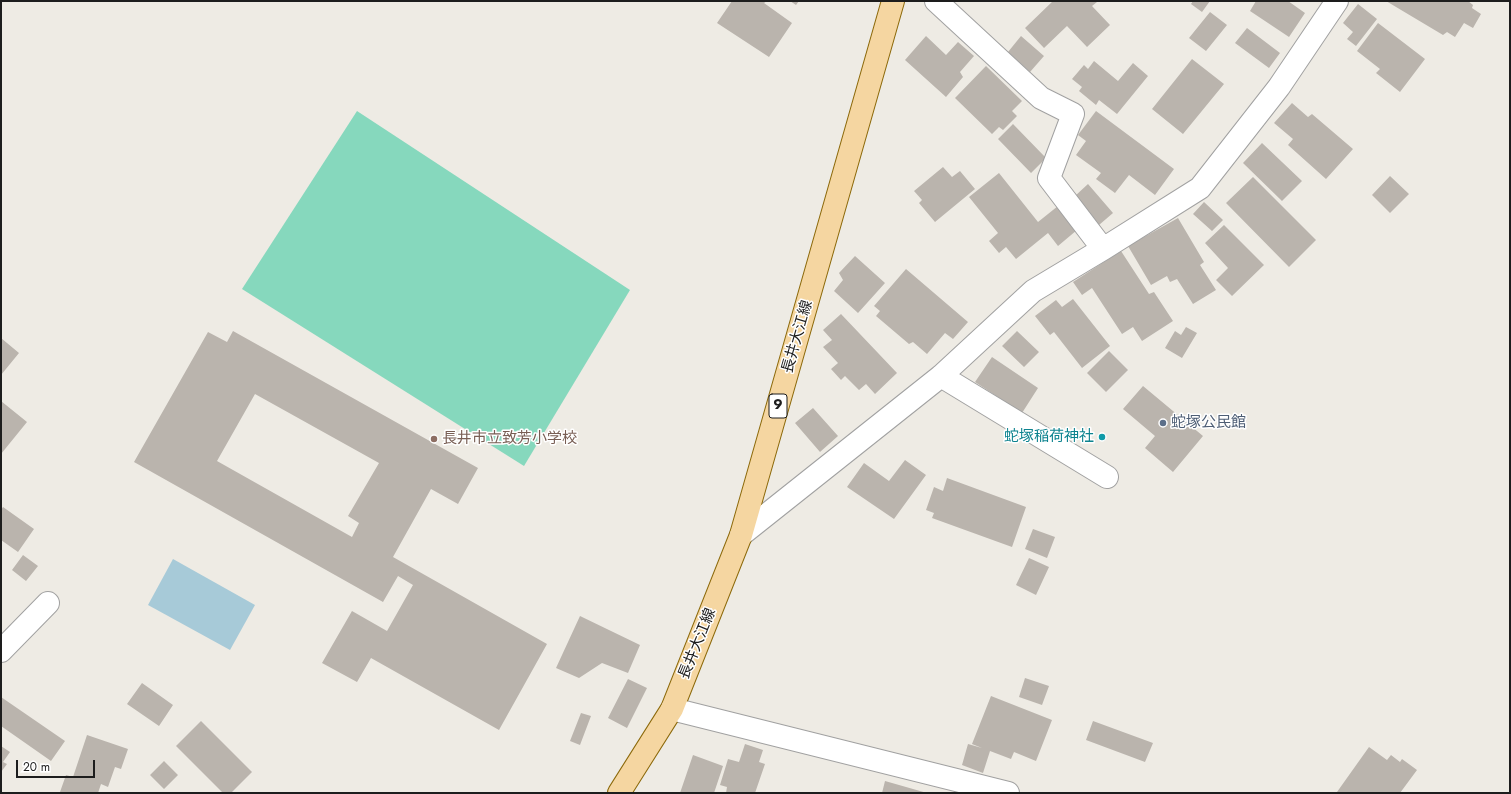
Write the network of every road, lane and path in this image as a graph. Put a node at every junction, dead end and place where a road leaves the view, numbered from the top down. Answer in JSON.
{"nodes":[{"id":1,"x":893,"y":1,"type":"edge"},
{"id":2,"x":936,"y":1,"type":"edge"},
{"id":3,"x":1337,"y":1,"type":"edge"},
{"id":4,"x":1104,"y":249,"type":"junction"},
{"id":5,"x":941,"y":376,"type":"junction"},
{"id":6,"x":1107,"y":477,"type":"dead end"},
{"id":7,"x":741,"y":535,"type":"junction"},
{"id":8,"x":48,"y":603,"type":"dead end"},
{"id":9,"x":1,"y":651,"type":"edge"},
{"id":10,"x":672,"y":709,"type":"junction"},
{"id":11,"x":619,"y":793,"type":"edge"},
{"id":12,"x":1008,"y":793,"type":"edge"}],
"edges":[{"from":1,"to":7,"type":"main road","name":"長井大江線","number":"9"},
{"from":2,"to":4,"type":"street"},
{"from":3,"to":4,"type":"street"},
{"from":4,"to":5,"type":"street"},
{"from":5,"to":6,"type":"street"},
{"from":5,"to":7,"type":"street"},
{"from":7,"to":10,"type":"main road","name":"長井大江線","number":"9"},
{"from":8,"to":9,"type":"street"},
{"from":10,"to":11,"type":"main road","name":"長井大江線","number":"9"},
{"from":10,"to":12,"type":"street"}]}
